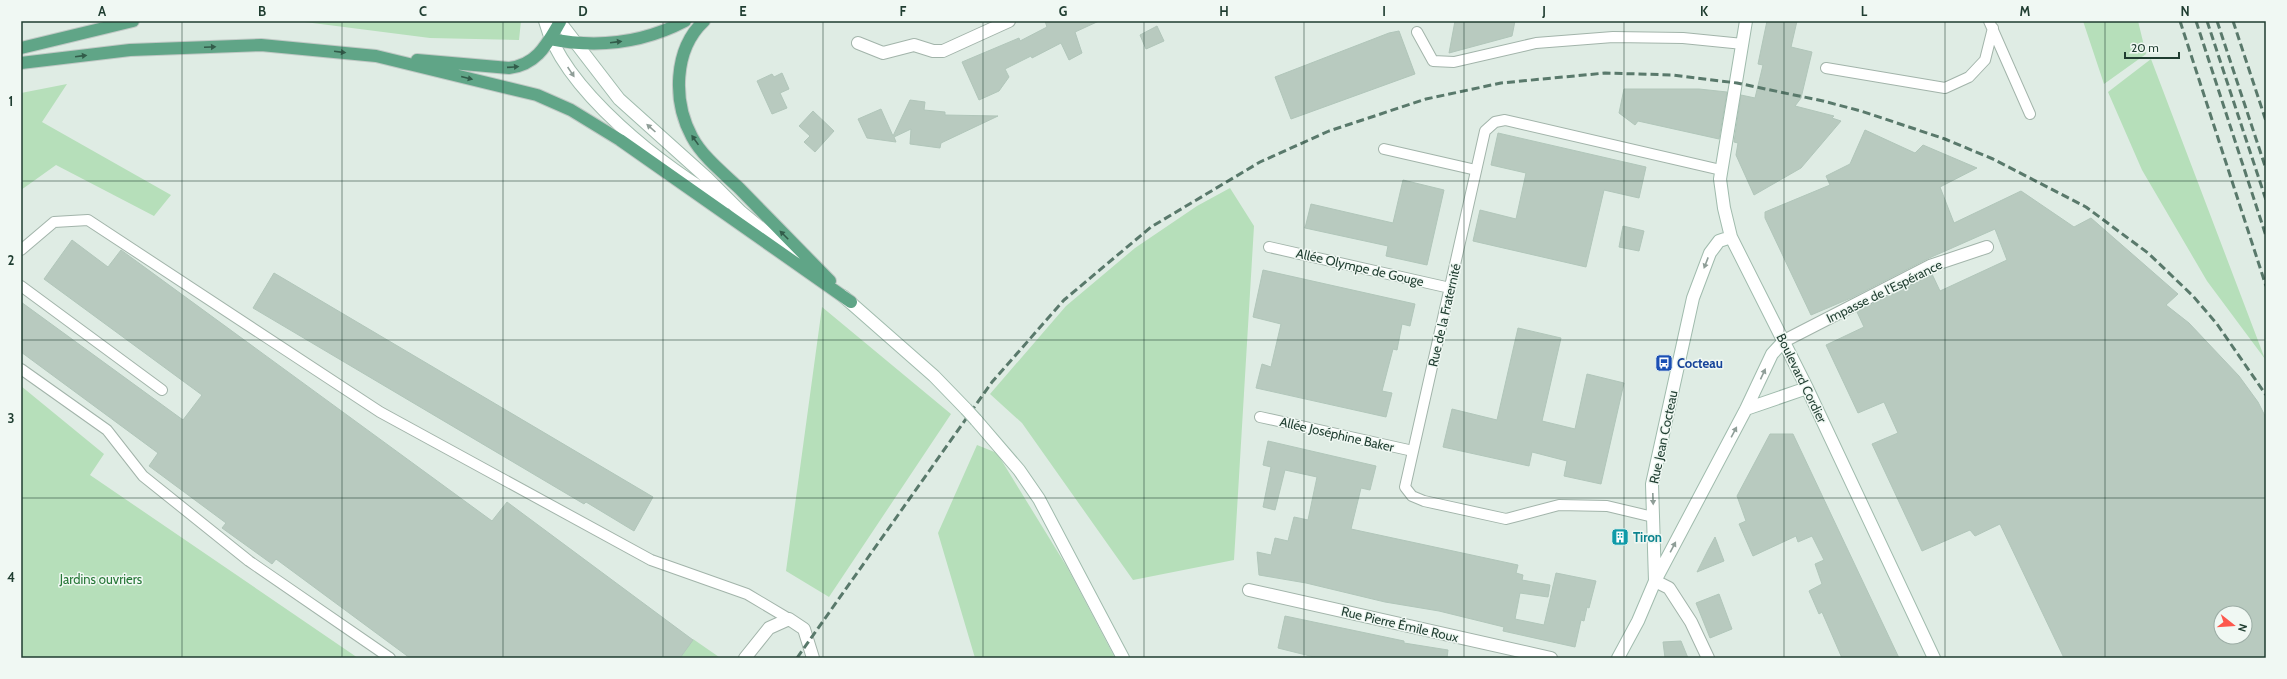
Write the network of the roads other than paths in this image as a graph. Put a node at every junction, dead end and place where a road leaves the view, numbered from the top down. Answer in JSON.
{"nodes":[{"id":1,"x":133,"y":21,"type":"edge"},
{"id":2,"x":545,"y":21,"type":"edge"},
{"id":3,"x":560,"y":21,"type":"edge"},
{"id":4,"x":685,"y":21,"type":"edge"},
{"id":5,"x":704,"y":21,"type":"edge"},
{"id":6,"x":1009,"y":21,"type":"edge"},
{"id":7,"x":1746,"y":21,"type":"edge"},
{"id":8,"x":1991,"y":25,"type":"edge"},
{"id":9,"x":1417,"y":32,"type":"dead end"},
{"id":10,"x":550,"y":39,"type":"junction"},
{"id":11,"x":858,"y":43,"type":"dead end"},
{"id":12,"x":577,"y":44,"type":"junction"},
{"id":13,"x":1743,"y":44,"type":"junction"},
{"id":14,"x":21,"y":48,"type":"edge"},
{"id":15,"x":376,"y":56,"type":"junction"},
{"id":16,"x":21,"y":63,"type":"edge"},
{"id":17,"x":1826,"y":68,"type":"dead end"},
{"id":18,"x":2030,"y":114,"type":"dead end"},
{"id":19,"x":1384,"y":149,"type":"dead end"},
{"id":20,"x":1476,"y":170,"type":"junction"},
{"id":21,"x":1721,"y":170,"type":"junction"},
{"id":22,"x":741,"y":212,"type":"junction"},
{"id":23,"x":1731,"y":237,"type":"junction"},
{"id":24,"x":1269,"y":247,"type":"dead end"},
{"id":25,"x":1987,"y":247,"type":"dead end"},
{"id":26,"x":21,"y":250,"type":"edge"},
{"id":27,"x":21,"y":286,"type":"edge"},
{"id":28,"x":1450,"y":288,"type":"junction"},
{"id":29,"x":851,"y":302,"type":"junction"},
{"id":30,"x":1784,"y":341,"type":"junction"},
{"id":31,"x":21,"y":369,"type":"edge"},
{"id":32,"x":1807,"y":388,"type":"junction"},
{"id":33,"x":162,"y":390,"type":"dead end"},
{"id":34,"x":1746,"y":409,"type":"junction"},
{"id":35,"x":1260,"y":417,"type":"dead end"},
{"id":36,"x":1413,"y":451,"type":"junction"},
{"id":37,"x":1653,"y":517,"type":"junction"},
{"id":38,"x":1655,"y":582,"type":"junction"},
{"id":39,"x":1249,"y":590,"type":"dead end"},
{"id":40,"x":789,"y":619,"type":"junction"},
{"id":41,"x":390,"y":658,"type":"edge"},
{"id":42,"x":745,"y":658,"type":"edge"},
{"id":43,"x":813,"y":658,"type":"edge"},
{"id":44,"x":1123,"y":658,"type":"edge"},
{"id":45,"x":1551,"y":658,"type":"edge"},
{"id":46,"x":1618,"y":658,"type":"edge"},
{"id":47,"x":1708,"y":658,"type":"edge"},
{"id":48,"x":1934,"y":658,"type":"edge"}],
"edges":[{"from":1,"to":14,"type":"main road"},
{"from":2,"to":10,"type":"street"},
{"from":3,"to":10,"type":"main road"},
{"from":3,"to":12,"type":"street"},
{"from":12,"to":4,"type":"main road","one_way":true},
{"from":29,"to":5,"type":"main road","one_way":true},
{"from":6,"to":11,"type":"street"},
{"from":7,"to":13,"type":"street","name":"Boulevard Cordier"},
{"from":8,"to":17,"type":"lane"},
{"from":8,"to":18,"type":"lane"},
{"from":9,"to":13,"type":"lane"},
{"from":10,"to":12,"type":"main road"},
{"from":15,"to":10,"type":"main road","one_way":true},
{"from":10,"to":22,"type":"street","one_way":true},
{"from":22,"to":12,"type":"street","one_way":true},
{"from":13,"to":21,"type":"street","name":"Boulevard Cordier"},
{"from":16,"to":15,"type":"main road","one_way":true},
{"from":15,"to":29,"type":"main road","one_way":true},
{"from":19,"to":20,"type":"lane"},
{"from":20,"to":21,"type":"lane","name":"Rue de la Fraternité"},
{"from":20,"to":28,"type":"lane","name":"Rue de la Fraternité"},
{"from":21,"to":23,"type":"street","name":"Boulevard Cordier"},
{"from":22,"to":29,"type":"street"},
{"from":23,"to":30,"type":"street","name":"Boulevard Cordier"},
{"from":23,"to":37,"type":"street","name":"Rue Jean Cocteau","one_way":true},
{"from":24,"to":28,"type":"lane","name":"Allée Olympe de Gouge"},
{"from":25,"to":30,"type":"street","name":"Impasse de l'Espérance"},
{"from":26,"to":40,"type":"lane"},
{"from":27,"to":33,"type":"lane"},
{"from":28,"to":36,"type":"lane","name":"Rue de la Fraternité"},
{"from":29,"to":44,"type":"street","bridge":true},
{"from":30,"to":32,"type":"street","name":"Boulevard Cordier"},
{"from":34,"to":30,"type":"street","name":"Rue Jean Cocteau","one_way":true},
{"from":31,"to":41,"type":"lane"},
{"from":32,"to":34,"type":"street"},
{"from":32,"to":48,"type":"street","name":"Boulevard Cordier"},
{"from":38,"to":34,"type":"street","name":"Rue Jean Cocteau","one_way":true},
{"from":35,"to":36,"type":"lane","name":"Allée Joséphine Baker"},
{"from":36,"to":37,"type":"lane","name":"Rue de la Fraternité"},
{"from":37,"to":38,"type":"street","name":"Rue Jean Cocteau"},
{"from":38,"to":46,"type":"street","name":"Rue Jean Cocteau"},
{"from":38,"to":47,"type":"street"},
{"from":39,"to":45,"type":"street","name":"Rue Pierre Émile Roux"},
{"from":40,"to":42,"type":"street"},
{"from":40,"to":43,"type":"street"}]}
